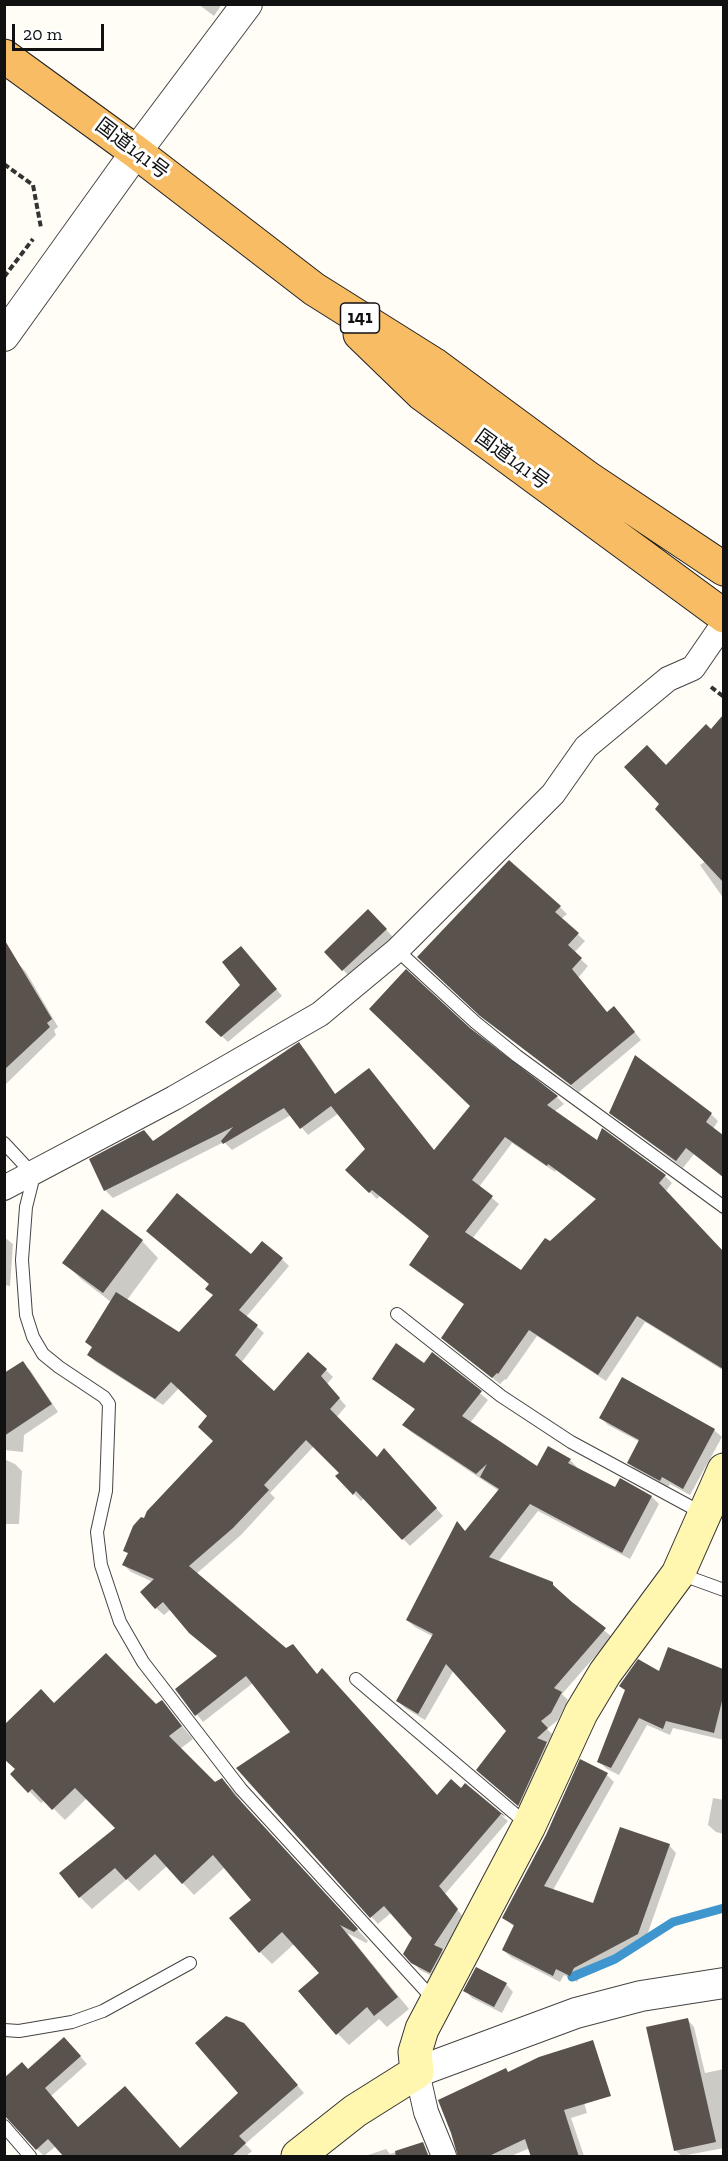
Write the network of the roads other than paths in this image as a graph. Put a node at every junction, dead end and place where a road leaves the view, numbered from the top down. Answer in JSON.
{"nodes":[{"id":1,"x":247,"y":4,"type":"edge"},
{"id":2,"x":4,"y":56,"type":"edge"},
{"id":3,"x":136,"y":152,"type":"junction"},
{"id":4,"x":314,"y":289,"type":"junction"},
{"id":5,"x":4,"y":336,"type":"edge"},
{"id":6,"x":723,"y":569,"type":"edge"},
{"id":7,"x":723,"y":616,"type":"edge"},
{"id":8,"x":723,"y":623,"type":"edge"},
{"id":9,"x":397,"y":950,"type":"junction"},
{"id":10,"x":4,"y":1143,"type":"edge"},
{"id":11,"x":31,"y":1172,"type":"junction"},
{"id":12,"x":4,"y":1188,"type":"edge"},
{"id":13,"x":723,"y":1207,"type":"edge"},
{"id":14,"x":397,"y":1314,"type":"dead end"},
{"id":15,"x":723,"y":1470,"type":"edge"},
{"id":16,"x":705,"y":1514,"type":"junction"},
{"id":17,"x":678,"y":1574,"type":"junction"},
{"id":18,"x":723,"y":1590,"type":"edge"},
{"id":19,"x":356,"y":1679,"type":"dead end"},
{"id":20,"x":529,"y":1826,"type":"junction"},
{"id":21,"x":190,"y":1963,"type":"dead end"},
{"id":22,"x":723,"y":1983,"type":"edge"},
{"id":23,"x":437,"y":2002,"type":"junction"},
{"id":24,"x":4,"y":2030,"type":"edge"},
{"id":25,"x":417,"y":2072,"type":"junction"},
{"id":26,"x":4,"y":2126,"type":"edge"},
{"id":27,"x":30,"y":2157,"type":"edge"},
{"id":28,"x":298,"y":2157,"type":"edge"},
{"id":29,"x":444,"y":2157,"type":"edge"}],
"edges":[{"from":1,"to":3,"type":"street"},
{"from":2,"to":3,"type":"highway","name":"国道141号","number":"141"},
{"from":3,"to":4,"type":"highway","name":"国道141号","number":"141"},
{"from":3,"to":5,"type":"street"},
{"from":4,"to":6,"type":"highway","name":"国道141号","number":"141"},
{"from":4,"to":7,"type":"highway","name":"国道141号","number":"141"},
{"from":8,"to":9,"type":"street"},
{"from":9,"to":11,"type":"street"},
{"from":9,"to":13,"type":"lane"},
{"from":10,"to":11,"type":"lane"},
{"from":11,"to":12,"type":"street"},
{"from":11,"to":23,"type":"lane"},
{"from":14,"to":16,"type":"lane"},
{"from":15,"to":16,"type":"main road"},
{"from":16,"to":17,"type":"main road"},
{"from":17,"to":18,"type":"lane"},
{"from":17,"to":20,"type":"main road"},
{"from":19,"to":20,"type":"lane"},
{"from":20,"to":23,"type":"main road"},
{"from":21,"to":24,"type":"lane"},
{"from":22,"to":25,"type":"street"},
{"from":23,"to":25,"type":"main road"},
{"from":25,"to":28,"type":"main road"},
{"from":25,"to":29,"type":"street"},
{"from":26,"to":27,"type":"lane"}]}
